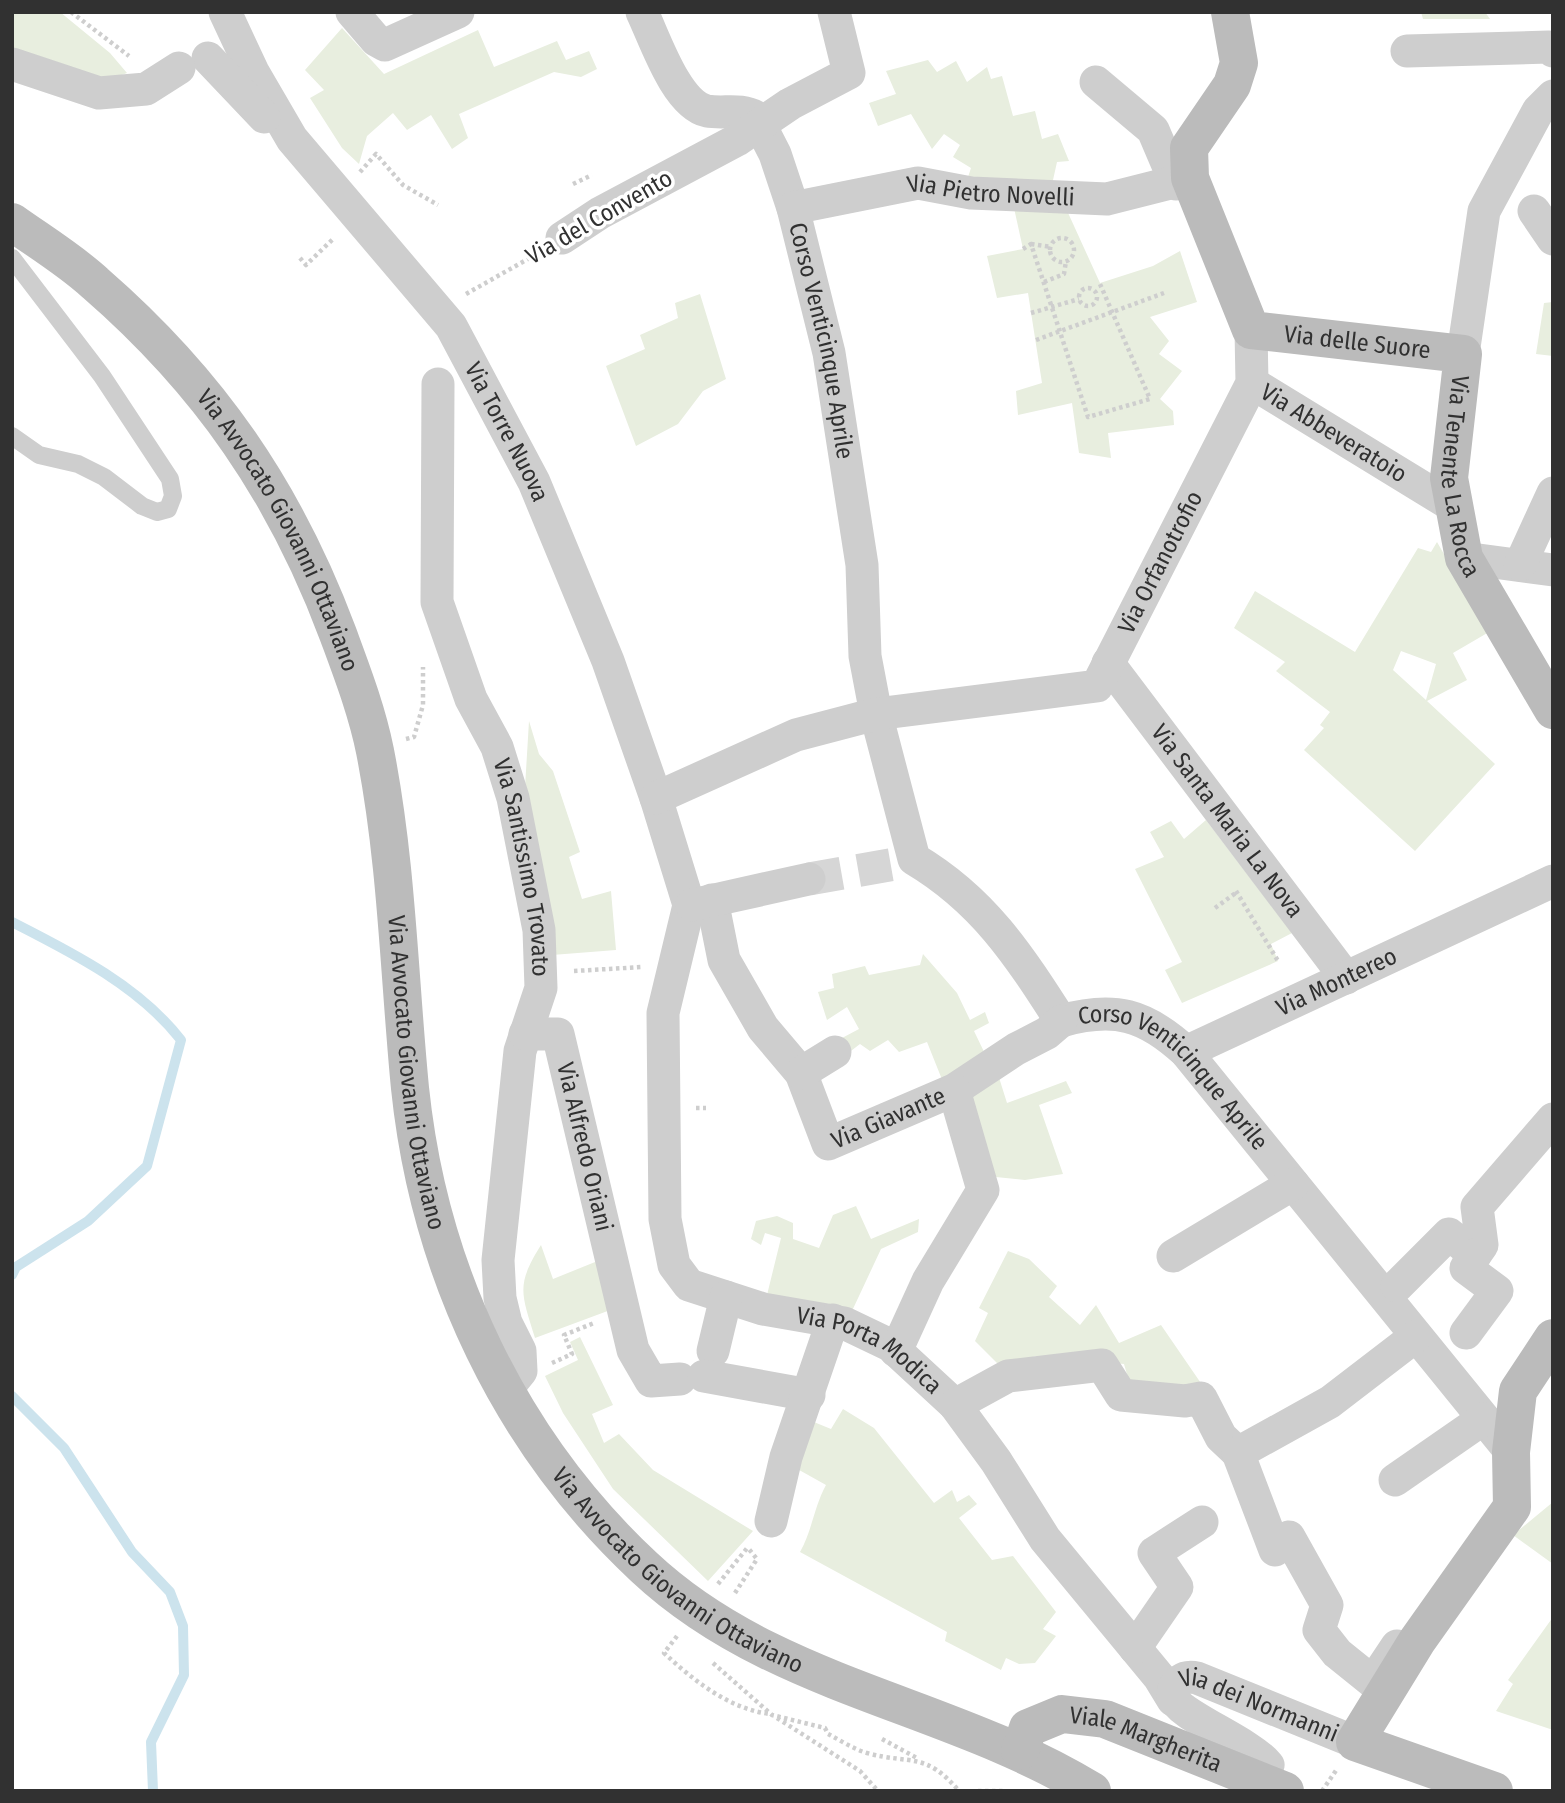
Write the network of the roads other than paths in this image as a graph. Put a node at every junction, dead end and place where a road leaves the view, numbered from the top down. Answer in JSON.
{"nodes":[{"id":1,"x":225,"y":12,"type":"edge"},
{"id":2,"x":352,"y":12,"type":"edge"},
{"id":3,"x":458,"y":12,"type":"edge"},
{"id":4,"x":642,"y":12,"type":"edge"},
{"id":5,"x":834,"y":12,"type":"edge"},
{"id":6,"x":1230,"y":12,"type":"edge"},
{"id":7,"x":1538,"y":49,"type":"edge"},
{"id":8,"x":1407,"y":51,"type":"dead end"},
{"id":9,"x":12,"y":64,"type":"edge"},
{"id":10,"x":1096,"y":82,"type":"dead end"},
{"id":11,"x":1553,"y":96,"type":"edge"},
{"id":12,"x":761,"y":124,"type":"junction"},
{"id":13,"x":292,"y":139,"type":"junction"},
{"id":14,"x":1183,"y":181,"type":"junction"},
{"id":15,"x":1521,"y":191,"type":"junction"},
{"id":16,"x":793,"y":208,"type":"junction"},
{"id":17,"x":12,"y":222,"type":"edge"},
{"id":18,"x":562,"y":238,"type":"road end"},
{"id":19,"x":1553,"y":239,"type":"edge"},
{"id":20,"x":12,"y":258,"type":"edge"},
{"id":21,"x":1251,"y":330,"type":"junction"},
{"id":22,"x":1463,"y":354,"type":"junction"},
{"id":23,"x":1252,"y":383,"type":"junction"},
{"id":24,"x":438,"y":384,"type":"dead end"},
{"id":25,"x":12,"y":436,"type":"edge"},
{"id":26,"x":1553,"y":493,"type":"edge"},
{"id":27,"x":1452,"y":506,"type":"junction"},
{"id":28,"x":1464,"y":558,"type":"junction"},
{"id":29,"x":1520,"y":565,"type":"junction"},
{"id":30,"x":1553,"y":570,"type":"edge"},
{"id":31,"x":1108,"y":663,"type":"junction"},
{"id":32,"x":1553,"y":710,"type":"edge"},
{"id":33,"x":876,"y":714,"type":"junction"},
{"id":34,"x":656,"y":798,"type":"junction"},
{"id":35,"x":810,"y":880,"type":"tunnel mouth"},
{"id":36,"x":1553,"y":881,"type":"edge"},
{"id":37,"x":701,"y":903,"type":"junction"},
{"id":38,"x":1346,"y":978,"type":"junction"},
{"id":39,"x":740,"y":991,"type":"joint"},
{"id":40,"x":1061,"y":1021,"type":"junction"},
{"id":41,"x":525,"y":1034,"type":"junction"},
{"id":42,"x":835,"y":1052,"type":"dead end"},
{"id":43,"x":1186,"y":1052,"type":"junction"},
{"id":44,"x":801,"y":1073,"type":"junction"},
{"id":45,"x":954,"y":1090,"type":"junction"},
{"id":46,"x":1553,"y":1119,"type":"edge"},
{"id":47,"x":1293,"y":1184,"type":"junction"},
{"id":48,"x":1478,"y":1243,"type":"junction"},
{"id":49,"x":1172,"y":1256,"type":"dead end"},
{"id":50,"x":1397,"y":1286,"type":"dead end"},
{"id":51,"x":726,"y":1297,"type":"junction"},
{"id":52,"x":833,"y":1320,"type":"junction"},
{"id":53,"x":1466,"y":1333,"type":"dead end"},
{"id":54,"x":1416,"y":1336,"type":"junction"},
{"id":55,"x":1553,"y":1338,"type":"edge"},
{"id":56,"x":897,"y":1351,"type":"junction"},
{"id":57,"x":699,"y":1369,"type":"junction"},
{"id":58,"x":504,"y":1392,"type":"junction"},
{"id":59,"x":809,"y":1395,"type":"junction"},
{"id":60,"x":955,"y":1405,"type":"junction"},
{"id":61,"x":1483,"y":1419,"type":"junction"},
{"id":62,"x":1511,"y":1452,"type":"junction"},
{"id":63,"x":1238,"y":1453,"type":"junction"},
{"id":64,"x":1395,"y":1480,"type":"dead end"},
{"id":65,"x":771,"y":1521,"type":"dead end"},
{"id":66,"x":1202,"y":1522,"type":"dead end"},
{"id":67,"x":1417,"y":1641,"type":"junction"},
{"id":68,"x":1135,"y":1648,"type":"junction"},
{"id":69,"x":1173,"y":1700,"type":"junction"},
{"id":70,"x":1355,"y":1742,"type":"junction"},
{"id":71,"x":1020,"y":1751,"type":"junction"},
{"id":72,"x":1273,"y":1787,"type":"edge"},
{"id":73,"x":1092,"y":1791,"type":"edge"},
{"id":74,"x":1494,"y":1791,"type":"edge"}],
"edges":[{"from":1,"to":13,"type":"street","name":"Via Torre Nuova"},
{"from":2,"to":3,"type":"street"},
{"from":4,"to":12,"type":"street"},
{"from":5,"to":12,"type":"street","name":"Via del Convento"},
{"from":6,"to":14,"type":"street","name":"Via Orfanotrofio"},
{"from":7,"to":8,"type":"street"},
{"from":9,"to":13,"type":"street"},
{"from":10,"to":14,"type":"street"},
{"from":11,"to":15,"type":"street","name":"Via Tenente La Rocca"},
{"from":12,"to":16,"type":"street","name":"Corso Venticinque Aprile"},
{"from":12,"to":18,"type":"street","name":"Via del Convento"},
{"from":13,"to":34,"type":"street","name":"Via Torre Nuova"},
{"from":14,"to":16,"type":"street","name":"Via Pietro Novelli"},
{"from":14,"to":21,"type":"street","name":"Via Orfanotrofio"},
{"from":15,"to":19,"type":"street"},
{"from":15,"to":22,"type":"street","name":"Via Tenente La Rocca"},
{"from":16,"to":33,"type":"street","name":"Corso Venticinque Aprile"},
{"from":17,"to":58,"type":"street","name":"Via Avvocato Giovanni Ottaviano"},
{"from":20,"to":25,"type":"lane"},
{"from":21,"to":22,"type":"street","name":"Via delle Suore"},
{"from":21,"to":23,"type":"street","name":"Via Orfanotrofio"},
{"from":22,"to":27,"type":"street","name":"Via Tenente La Rocca"},
{"from":23,"to":27,"type":"street","name":"Via Abbeveratoio"},
{"from":23,"to":31,"type":"street","name":"Via Orfanotrofio"},
{"from":24,"to":41,"type":"street","name":"Via Santissimo Trovato"},
{"from":26,"to":29,"type":"street"},
{"from":27,"to":28,"type":"street","name":"Via Tenente La Rocca"},
{"from":28,"to":29,"type":"street"},
{"from":28,"to":32,"type":"street","name":"Via Tenente La Rocca"},
{"from":29,"to":30,"type":"street"},
{"from":31,"to":33,"type":"street","name":"Via Orfanotrofio"},
{"from":31,"to":38,"type":"street","name":"Via Santa Maria La Nova"},
{"from":33,"to":34,"type":"street","name":"Via Orfanotrofio"},
{"from":33,"to":40,"type":"street","name":"Corso Venticinque Aprile"},
{"from":34,"to":37,"type":"street","name":"Via Torre Nuova"},
{"from":35,"to":37,"type":"street"},
{"from":36,"to":38,"type":"street","name":"Via Montereo"},
{"from":37,"to":39,"type":"street","name":"Via Torre Nuova"},
{"from":37,"to":51,"type":"street","name":"Via Porta Modica"},
{"from":38,"to":43,"type":"street","name":"Via Montereo"},
{"from":39,"to":44,"type":"street","name":"Via Giavante"},
{"from":40,"to":43,"type":"street","name":"Corso Venticinque Aprile"},
{"from":40,"to":45,"type":"street","name":"Via Giavante"},
{"from":41,"to":57,"type":"street","name":"Via Alfredo Oriani"},
{"from":41,"to":58,"type":"street","name":"Via Santissimo Trovato"},
{"from":42,"to":44,"type":"street"},
{"from":43,"to":47,"type":"street","name":"Corso Venticinque Aprile"},
{"from":44,"to":45,"type":"street","name":"Via Giavante"},
{"from":45,"to":56,"type":"street"},
{"from":46,"to":48,"type":"street"},
{"from":47,"to":49,"type":"street"},
{"from":47,"to":54,"type":"street","name":"Corso Venticinque Aprile"},
{"from":48,"to":50,"type":"street"},
{"from":48,"to":53,"type":"street"},
{"from":51,"to":52,"type":"street","name":"Via Porta Modica"},
{"from":51,"to":57,"type":"street"},
{"from":52,"to":56,"type":"street","name":"Via Porta Modica"},
{"from":52,"to":59,"type":"street"},
{"from":54,"to":61,"type":"street","name":"Corso Venticinque Aprile"},
{"from":54,"to":63,"type":"street"},
{"from":55,"to":62,"type":"street"},
{"from":56,"to":60,"type":"street","name":"Via Porta Modica"},
{"from":57,"to":59,"type":"street","name":"Via Alfredo Oriani"},
{"from":58,"to":71,"type":"street","name":"Via Avvocato Giovanni Ottaviano"},
{"from":59,"to":65,"type":"street"},
{"from":60,"to":63,"type":"street"},
{"from":60,"to":68,"type":"street","name":"Via Porta Modica"},
{"from":61,"to":62,"type":"street","name":"Corso Venticinque Aprile"},
{"from":61,"to":64,"type":"street"},
{"from":62,"to":67,"type":"street","name":"Via dei Normanni"},
{"from":63,"to":67,"type":"street"},
{"from":66,"to":68,"type":"street"},
{"from":67,"to":70,"type":"street","name":"Via dei Normanni"},
{"from":68,"to":69,"type":"street","name":"Via Porta Modica"},
{"from":69,"to":70,"type":"street","name":"Via dei Normanni"},
{"from":69,"to":72,"type":"street","name":"Via dei Normanni"},
{"from":70,"to":74,"type":"street"},
{"from":71,"to":72,"type":"street","name":"Viale Margherita"},
{"from":71,"to":73,"type":"street","name":"Via Avvocato Giovanni Ottaviano"}]}
